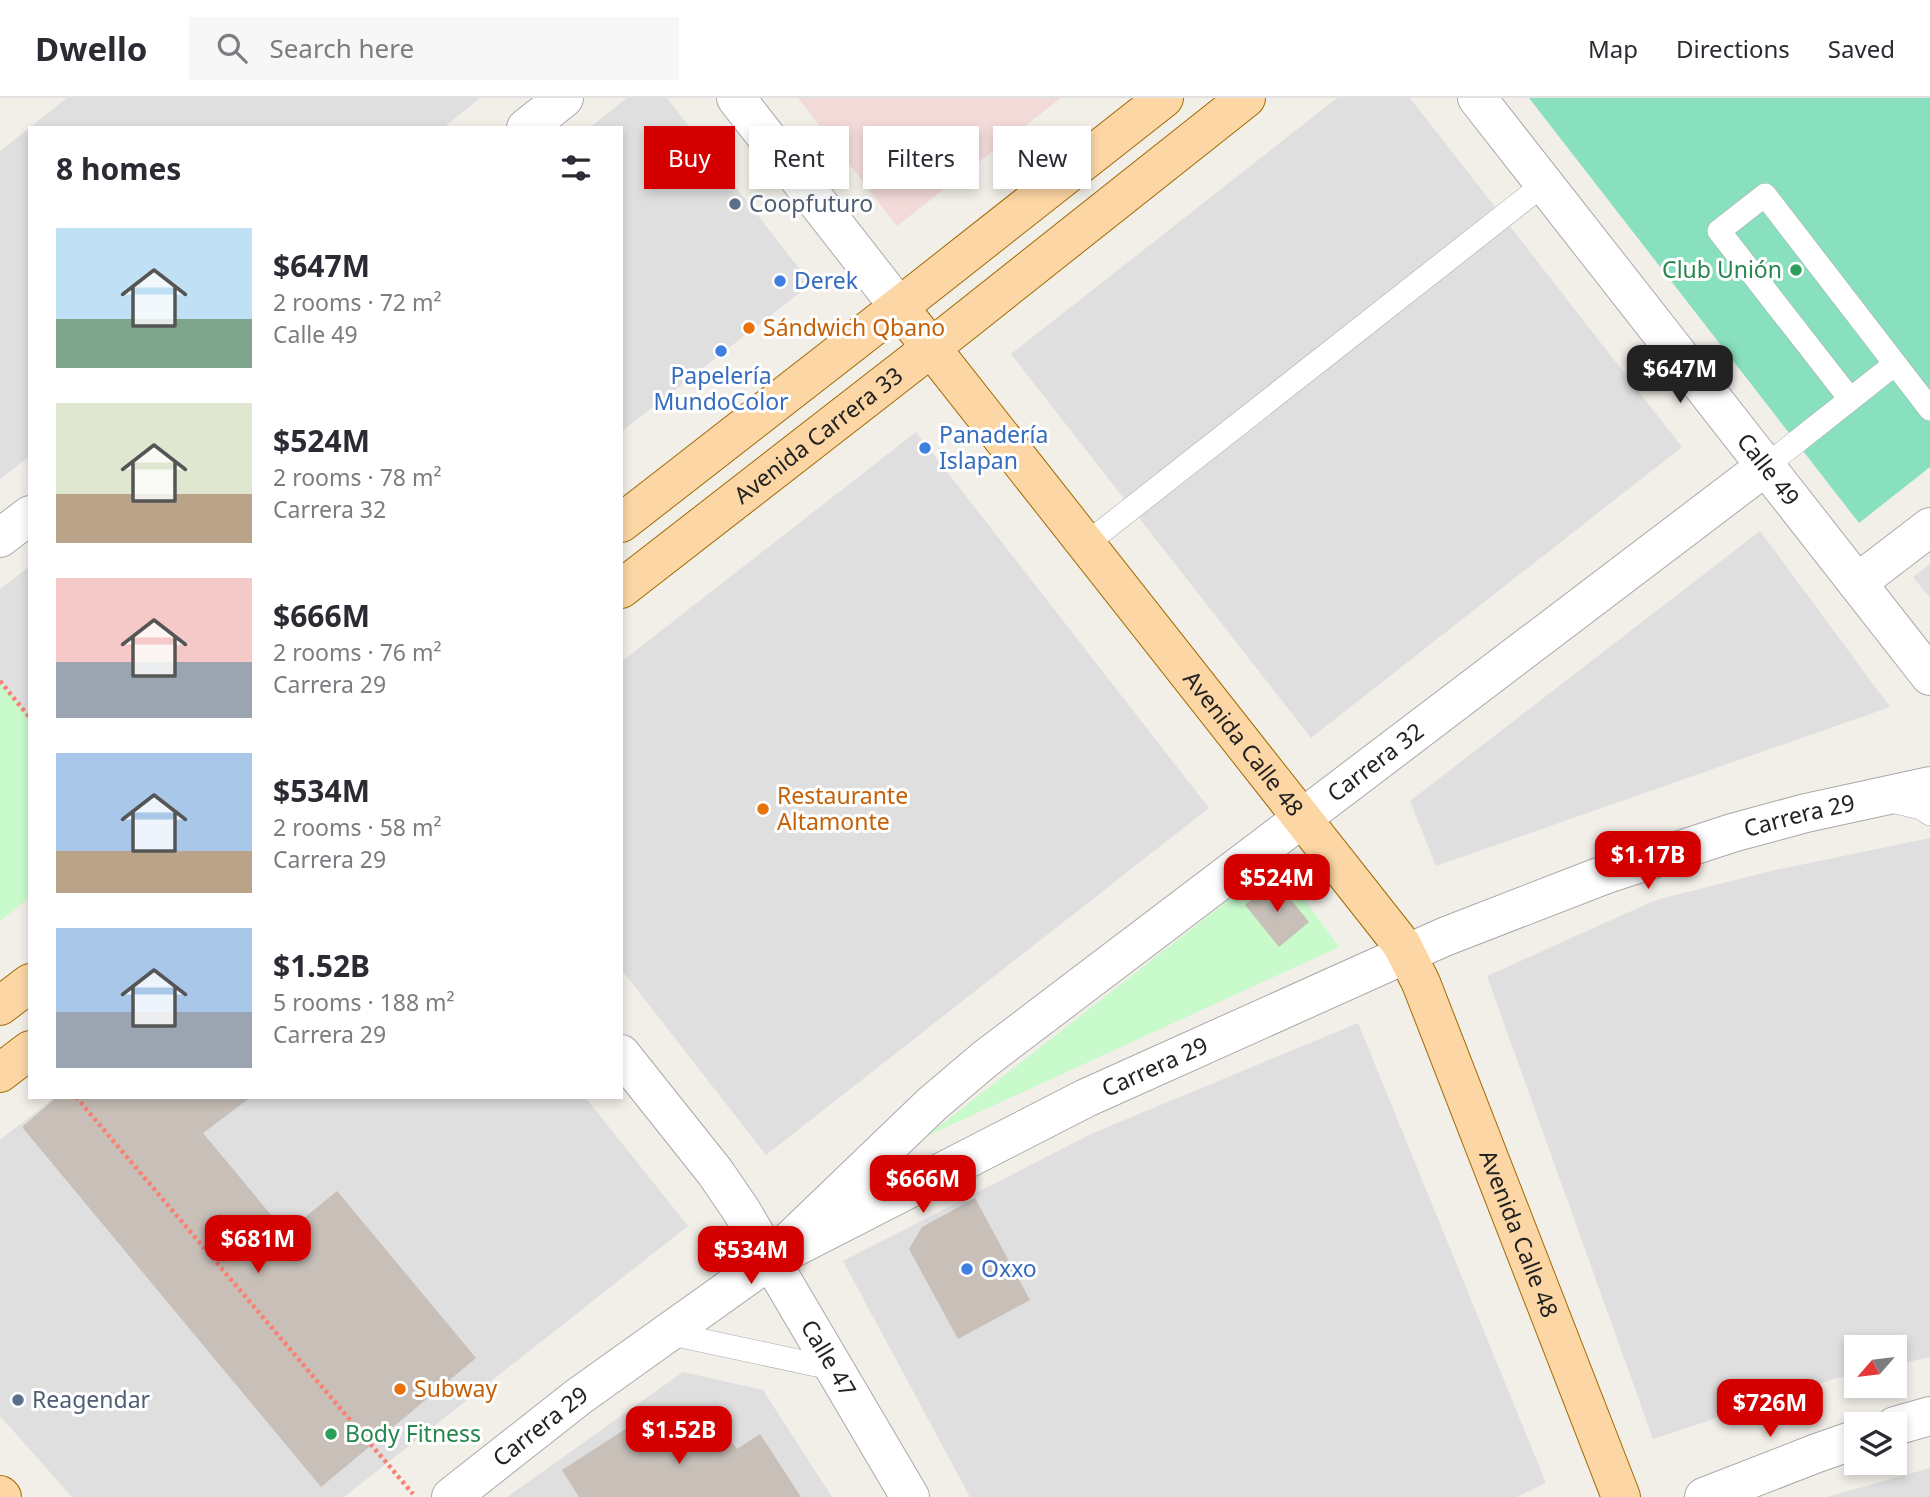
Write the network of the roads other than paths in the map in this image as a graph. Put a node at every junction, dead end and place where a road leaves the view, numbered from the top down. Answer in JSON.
{"nodes":[{"id":1,"x":564,"y":98,"type":"edge"},
{"id":2,"x":736,"y":98,"type":"edge"},
{"id":3,"x":1164,"y":98,"type":"edge"},
{"id":4,"x":1246,"y":98,"type":"edge"},
{"id":5,"x":1477,"y":98,"type":"edge"},
{"id":6,"x":529,"y":126,"type":"edge"},
{"id":7,"x":1544,"y":184,"type":"junction"},
{"id":8,"x":899,"y":307,"type":"junction"},
{"id":9,"x":931,"y":348,"type":"junction"},
{"id":10,"x":1895,"y":364,"type":"junction"},
{"id":11,"x":1850,"y":399,"type":"junction"},
{"id":12,"x":1930,"y":409,"type":"edge"},
{"id":13,"x":1766,"y":466,"type":"junction"},
{"id":14,"x":28,"y":517,"type":"edge"},
{"id":15,"x":623,"y":521,"type":"edge"},
{"id":16,"x":1930,"y":527,"type":"edge"},
{"id":17,"x":0,"y":538,"type":"edge"},
{"id":18,"x":1086,"y":544,"type":"junction"},
{"id":19,"x":1857,"y":583,"type":"junction"},
{"id":20,"x":623,"y":587,"type":"edge"},
{"id":21,"x":1930,"y":676,"type":"edge"},
{"id":22,"x":1930,"y":786,"type":"edge"},
{"id":23,"x":1878,"y":799,"type":"junction"},
{"id":24,"x":1930,"y":814,"type":"edge"},
{"id":25,"x":1302,"y":818,"type":"junction"},
{"id":26,"x":1407,"y":955,"type":"junction"},
{"id":27,"x":28,"y":985,"type":"edge"},
{"id":28,"x":0,"y":1006,"type":"edge"},
{"id":29,"x":28,"y":1052,"type":"edge"},
{"id":30,"x":623,"y":1057,"type":"edge"},
{"id":31,"x":0,"y":1073,"type":"edge"},
{"id":32,"x":770,"y":1260,"type":"junction"},
{"id":33,"x":667,"y":1333,"type":"junction"},
{"id":34,"x":835,"y":1369,"type":"junction"},
{"id":35,"x":1930,"y":1416,"type":"edge"},
{"id":36,"x":1907,"y":1423,"type":"edge"},
{"id":37,"x":1844,"y":1444,"type":"edge"},
{"id":38,"x":451,"y":1497,"type":"edge"},
{"id":39,"x":910,"y":1497,"type":"edge"},
{"id":40,"x":1621,"y":1497,"type":"edge"},
{"id":41,"x":1704,"y":1497,"type":"edge"}],
"edges":[{"from":1,"to":6,"type":"street"},
{"from":2,"to":8,"type":"street"},
{"from":3,"to":8,"type":"main road"},
{"from":4,"to":9,"type":"main road","name":"Avenida Carrera 33"},
{"from":5,"to":7,"type":"street","name":"Calle 49"},
{"from":7,"to":13,"type":"street","name":"Calle 49"},
{"from":7,"to":18,"type":"lane"},
{"from":8,"to":9,"type":"main road","name":"Avenida Calle 48"},
{"from":8,"to":15,"type":"main road"},
{"from":9,"to":18,"type":"main road","name":"Avenida Calle 48"},
{"from":9,"to":20,"type":"main road","name":"Avenida Carrera 33"},
{"from":10,"to":11,"type":"lane"},
{"from":10,"to":11,"type":"lane"},
{"from":10,"to":12,"type":"lane"},
{"from":11,"to":13,"type":"lane"},
{"from":13,"to":19,"type":"street","name":"Calle 49"},
{"from":13,"to":25,"type":"street","name":"Carrera 32"},
{"from":14,"to":17,"type":"street"},
{"from":16,"to":19,"type":"street"},
{"from":18,"to":25,"type":"main road","name":"Avenida Calle 48"},
{"from":19,"to":21,"type":"street","name":"Calle 49"},
{"from":22,"to":23,"type":"street","name":"Carrera 29"},
{"from":23,"to":24,"type":"lane"},
{"from":23,"to":26,"type":"street","name":"Carrera 29"},
{"from":25,"to":26,"type":"main road","name":"Avenida Calle 48"},
{"from":25,"to":32,"type":"street","name":"Carrera 32"},
{"from":26,"to":32,"type":"street","name":"Carrera 29"},
{"from":26,"to":40,"type":"main road","name":"Avenida Calle 48"},
{"from":27,"to":28,"type":"main road"},
{"from":29,"to":31,"type":"main road"},
{"from":30,"to":32,"type":"street","name":"Calle 47"},
{"from":32,"to":33,"type":"street","name":"Carrera 29"},
{"from":32,"to":34,"type":"street","name":"Calle 47"},
{"from":33,"to":34,"type":"lane"},
{"from":33,"to":38,"type":"street","name":"Carrera 29"},
{"from":34,"to":39,"type":"street","name":"Calle 47"},
{"from":35,"to":36,"type":"street"},
{"from":37,"to":41,"type":"street"}]}
